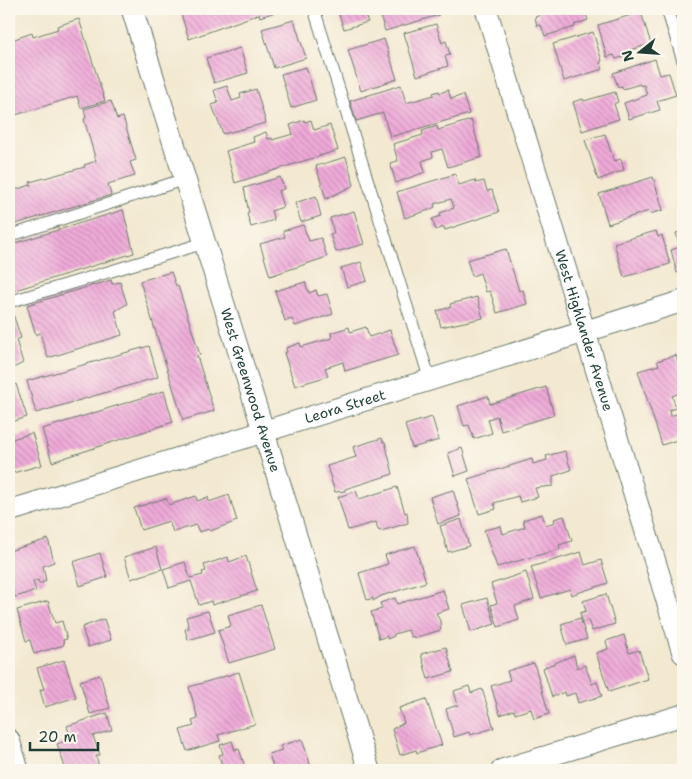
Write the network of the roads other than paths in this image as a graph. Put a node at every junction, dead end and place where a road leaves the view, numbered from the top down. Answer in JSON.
{"nodes":[{"id":1,"x":132,"y":9,"type":"edge"},
{"id":2,"x":314,"y":9,"type":"edge"},
{"id":3,"x":486,"y":9,"type":"edge"},
{"id":4,"x":667,"y":9,"type":"edge"},
{"id":5,"x":683,"y":61,"type":"edge"},
{"id":6,"x":184,"y":179,"type":"junction"},
{"id":7,"x":9,"y":236,"type":"edge"},
{"id":8,"x":204,"y":243,"type":"junction"},
{"id":9,"x":683,"y":301,"type":"edge"},
{"id":10,"x":9,"y":302,"type":"edge"},
{"id":11,"x":585,"y":332,"type":"junction"},
{"id":12,"x":430,"y":380,"type":"junction"},
{"id":13,"x":262,"y":432,"type":"junction"},
{"id":14,"x":9,"y":511,"type":"edge"},
{"id":15,"x":683,"y":653,"type":"edge"},
{"id":16,"x":683,"y":714,"type":"edge"},
{"id":17,"x":9,"y":740,"type":"edge"},
{"id":18,"x":18,"y":770,"type":"edge"},
{"id":19,"x":369,"y":770,"type":"edge"},
{"id":20,"x":502,"y":770,"type":"edge"}],
"edges":[{"from":1,"to":6,"type":"street","name":"West Greenwood Avenue"},
{"from":2,"to":12,"type":"lane"},
{"from":3,"to":11,"type":"street","name":"West Highlander Avenue"},
{"from":4,"to":5,"type":"lane"},
{"from":6,"to":7,"type":"lane"},
{"from":6,"to":8,"type":"street","name":"West Greenwood Avenue"},
{"from":8,"to":10,"type":"lane"},
{"from":8,"to":13,"type":"street","name":"West Greenwood Avenue"},
{"from":9,"to":11,"type":"street","name":"Leora Street"},
{"from":11,"to":12,"type":"street","name":"Leora Street"},
{"from":11,"to":15,"type":"street","name":"West Highlander Avenue"},
{"from":12,"to":13,"type":"street","name":"Leora Street"},
{"from":13,"to":14,"type":"street","name":"Leora Street"},
{"from":13,"to":19,"type":"street","name":"West Greenwood Avenue"},
{"from":16,"to":20,"type":"street"},
{"from":17,"to":18,"type":"street"}]}
